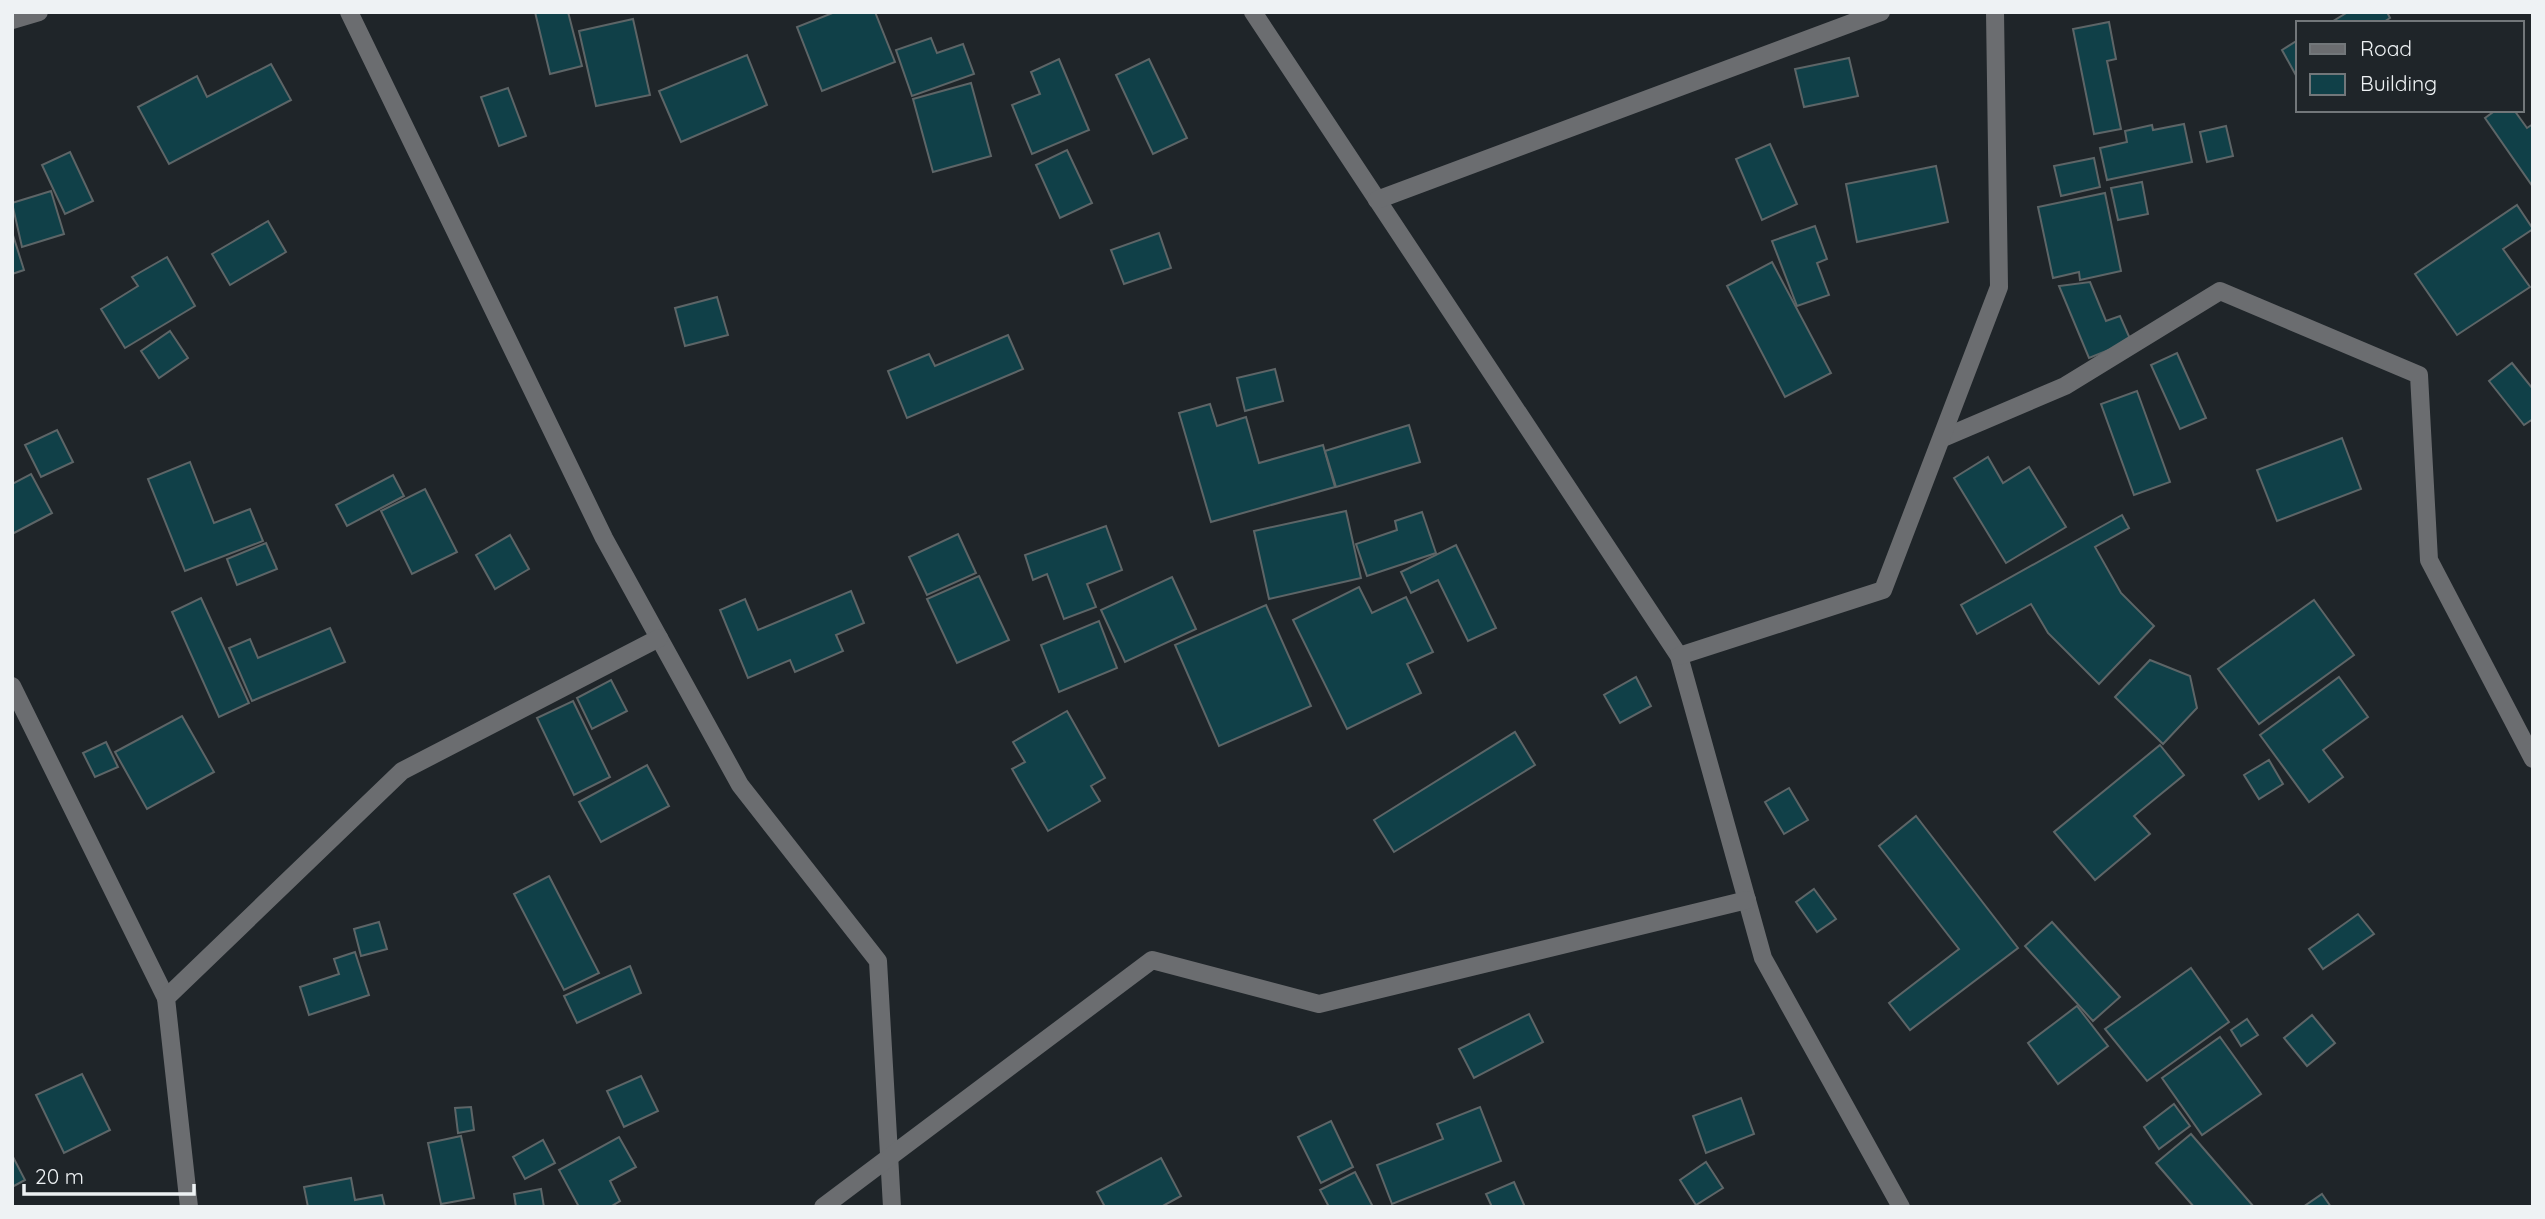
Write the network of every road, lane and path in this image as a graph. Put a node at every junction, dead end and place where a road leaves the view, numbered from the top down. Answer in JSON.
{"nodes":[{"id":1,"x":38,"y":12,"type":"edge"},
{"id":2,"x":349,"y":12,"type":"edge"},
{"id":3,"x":1254,"y":12,"type":"edge"},
{"id":4,"x":1881,"y":12,"type":"edge"},
{"id":5,"x":1995,"y":12,"type":"edge"},
{"id":6,"x":12,"y":20,"type":"edge"},
{"id":7,"x":1377,"y":200,"type":"junction"},
{"id":8,"x":1943,"y":438,"type":"junction"},
{"id":9,"x":659,"y":638,"type":"junction"},
{"id":10,"x":1679,"y":656,"type":"junction"},
{"id":11,"x":12,"y":686,"type":"edge"},
{"id":12,"x":2533,"y":759,"type":"edge"},
{"id":13,"x":1747,"y":900,"type":"junction"},
{"id":14,"x":166,"y":998,"type":"junction"},
{"id":15,"x":889,"y":1154,"type":"junction"},
{"id":16,"x":189,"y":1207,"type":"edge"},
{"id":17,"x":823,"y":1207,"type":"edge"},
{"id":18,"x":892,"y":1207,"type":"edge"},
{"id":19,"x":1901,"y":1207,"type":"edge"}],
"edges":[{"from":1,"to":6,"type":"street"},
{"from":2,"to":9,"type":"street"},
{"from":3,"to":7,"type":"street"},
{"from":4,"to":7,"type":"street"},
{"from":5,"to":8,"type":"street"},
{"from":7,"to":10,"type":"street"},
{"from":8,"to":10,"type":"street"},
{"from":8,"to":12,"type":"street"},
{"from":9,"to":14,"type":"street"},
{"from":9,"to":15,"type":"street"},
{"from":10,"to":13,"type":"street"},
{"from":11,"to":14,"type":"street"},
{"from":13,"to":15,"type":"street"},
{"from":13,"to":19,"type":"street"},
{"from":14,"to":16,"type":"street"},
{"from":15,"to":17,"type":"street"},
{"from":15,"to":18,"type":"street"}]}
